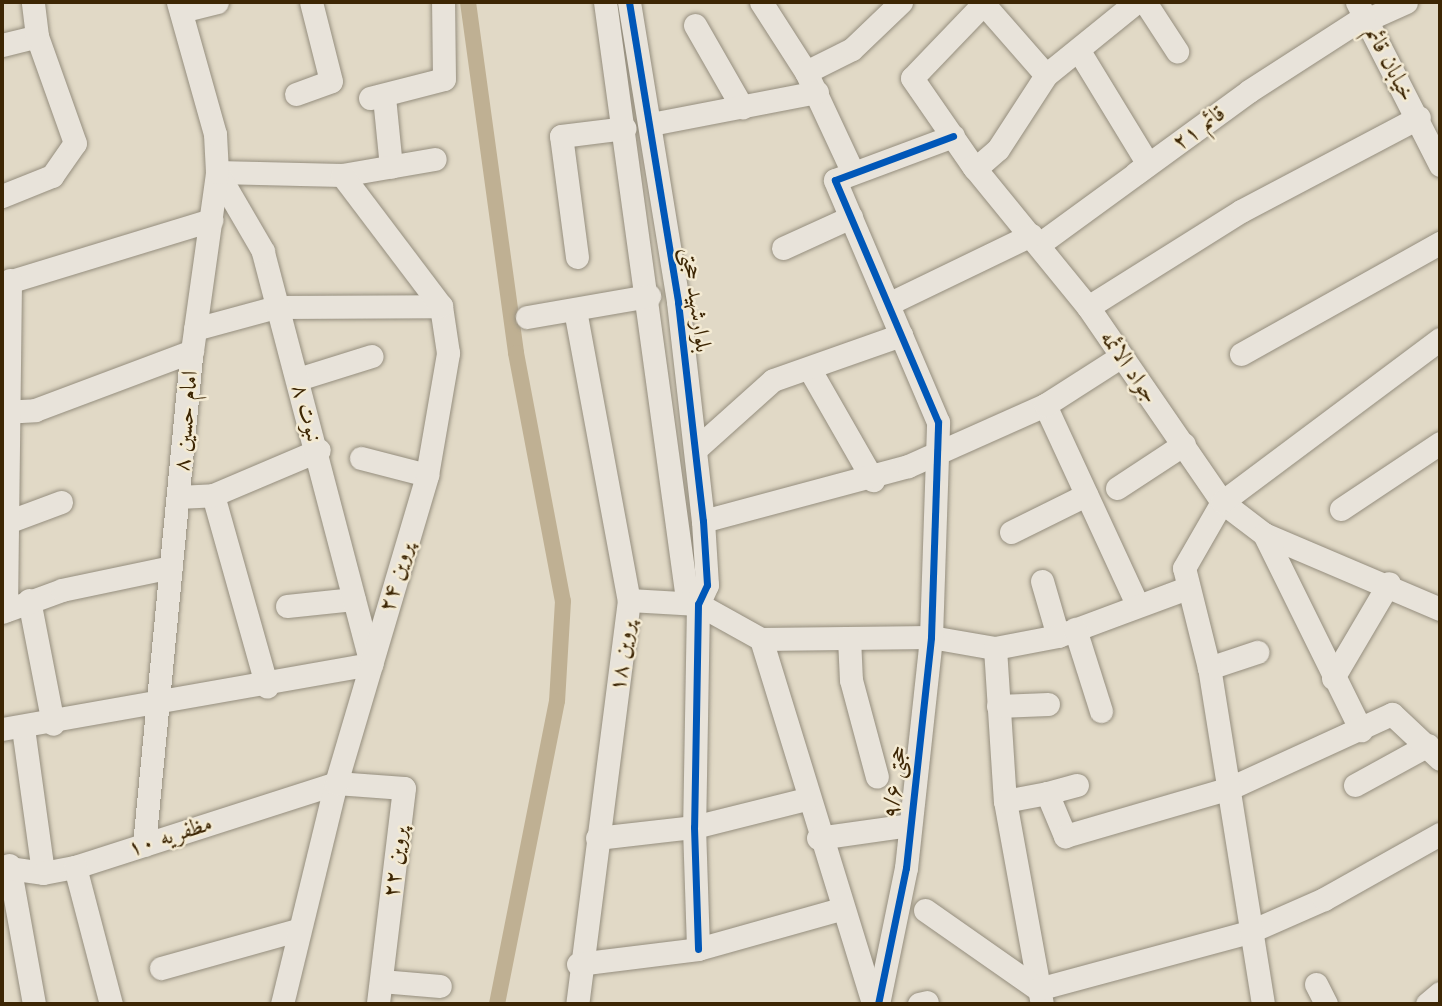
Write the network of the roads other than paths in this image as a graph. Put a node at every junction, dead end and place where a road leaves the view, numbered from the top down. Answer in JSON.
{"nodes":[{"id":1,"x":33,"y":2,"type":"edge"},
{"id":2,"x":217,"y":2,"type":"edge"},
{"id":3,"x":311,"y":2,"type":"edge"},
{"id":4,"x":443,"y":2,"type":"edge"},
{"id":5,"x":605,"y":2,"type":"edge"},
{"id":6,"x":629,"y":2,"type":"edge"},
{"id":7,"x":761,"y":2,"type":"edge"},
{"id":8,"x":901,"y":2,"type":"edge"},
{"id":9,"x":983,"y":2,"type":"edge"},
{"id":10,"x":1406,"y":2,"type":"edge"},
{"id":11,"x":1130,"y":4,"type":"edge"},
{"id":12,"x":179,"y":6,"type":"edge"},
{"id":13,"x":1362,"y":13,"type":"edge"},
{"id":14,"x":695,"y":25,"type":"dead end"},
{"id":15,"x":37,"y":36,"type":"junction"},
{"id":16,"x":2,"y":45,"type":"edge"},
{"id":17,"x":1079,"y":51,"type":"junction"},
{"id":18,"x":1177,"y":51,"type":"dead end"},
{"id":19,"x":1046,"y":75,"type":"junction"},
{"id":20,"x":812,"y":82,"type":"junction"},
{"id":21,"x":296,"y":94,"type":"dead end"},
{"id":22,"x":741,"y":107,"type":"junction"},
{"id":23,"x":1428,"y":122,"type":"edge"},
{"id":24,"x":651,"y":124,"type":"junction"},
{"id":25,"x":625,"y":128,"type":"junction"},
{"id":26,"x":953,"y":136,"type":"junction"},
{"id":27,"x":435,"y":159,"type":"dead end"},
{"id":28,"x":1148,"y":164,"type":"junction"},
{"id":29,"x":1440,"y":165,"type":"edge"},
{"id":30,"x":391,"y":167,"type":"junction"},
{"id":31,"x":975,"y":169,"type":"junction"},
{"id":32,"x":217,"y":172,"type":"junction"},
{"id":33,"x":853,"y":173,"type":"junction"},
{"id":34,"x":342,"y":176,"type":"junction"},
{"id":35,"x":2,"y":195,"type":"edge"},
{"id":36,"x":851,"y":217,"type":"junction"},
{"id":37,"x":211,"y":220,"type":"junction"},
{"id":38,"x":1034,"y":240,"type":"junction"},
{"id":39,"x":1440,"y":243,"type":"edge"},
{"id":40,"x":783,"y":248,"type":"dead end"},
{"id":41,"x":577,"y":257,"type":"dead end"},
{"id":42,"x":6,"y":282,"type":"edge"},
{"id":43,"x":649,"y":296,"type":"junction"},
{"id":44,"x":888,"y":304,"type":"junction"},
{"id":45,"x":440,"y":306,"type":"junction"},
{"id":46,"x":276,"y":307,"type":"junction"},
{"id":47,"x":1088,"y":307,"type":"junction"},
{"id":48,"x":575,"y":310,"type":"junction"},
{"id":49,"x":527,"y":317,"type":"dead end"},
{"id":50,"x":901,"y":335,"type":"junction"},
{"id":51,"x":1440,"y":339,"type":"edge"},
{"id":52,"x":194,"y":340,"type":"junction"},
{"id":53,"x":1241,"y":354,"type":"dead end"},
{"id":54,"x":372,"y":356,"type":"dead end"},
{"id":55,"x":1120,"y":357,"type":"junction"},
{"id":56,"x":810,"y":370,"type":"junction"},
{"id":57,"x":298,"y":379,"type":"junction"},
{"id":58,"x":1045,"y":405,"type":"junction"},
{"id":59,"x":7,"y":411,"type":"edge"},
{"id":60,"x":1440,"y":443,"type":"edge"},
{"id":61,"x":1184,"y":444,"type":"junction"},
{"id":62,"x":696,"y":449,"type":"junction"},
{"id":63,"x":318,"y":450,"type":"junction"},
{"id":64,"x":936,"y":452,"type":"junction"},
{"id":65,"x":361,"y":458,"type":"dead end"},
{"id":66,"x":426,"y":475,"type":"junction"},
{"id":67,"x":873,"y":480,"type":"junction"},
{"id":68,"x":1117,"y":488,"type":"dead end"},
{"id":69,"x":214,"y":495,"type":"junction"},
{"id":70,"x":1086,"y":495,"type":"junction"},
{"id":71,"x":178,"y":497,"type":"junction"},
{"id":72,"x":61,"y":502,"type":"dead end"},
{"id":73,"x":1222,"y":502,"type":"junction"},
{"id":74,"x":1341,"y":509,"type":"dead end"},
{"id":75,"x":703,"y":522,"type":"junction"},
{"id":76,"x":5,"y":523,"type":"edge"},
{"id":77,"x":1011,"y":532,"type":"dead end"},
{"id":78,"x":1264,"y":534,"type":"junction"},
{"id":79,"x":171,"y":567,"type":"junction"},
{"id":80,"x":1042,"y":581,"type":"dead end"},
{"id":81,"x":1390,"y":583,"type":"junction"},
{"id":82,"x":1187,"y":588,"type":"junction"},
{"id":83,"x":354,"y":599,"type":"junction"},
{"id":84,"x":29,"y":600,"type":"junction"},
{"id":85,"x":629,"y":600,"type":"junction"},
{"id":86,"x":1437,"y":602,"type":"edge"},
{"id":87,"x":698,"y":604,"type":"junction"},
{"id":88,"x":287,"y":606,"type":"dead end"},
{"id":89,"x":1138,"y":606,"type":"junction"},
{"id":90,"x":4,"y":611,"type":"edge"},
{"id":91,"x":1067,"y":632,"type":"junction"},
{"id":92,"x":931,"y":637,"type":"junction"},
{"id":93,"x":849,"y":638,"type":"junction"},
{"id":94,"x":761,"y":639,"type":"junction"},
{"id":95,"x":995,"y":648,"type":"junction"},
{"id":96,"x":1257,"y":652,"type":"dead end"},
{"id":97,"x":370,"y":664,"type":"junction"},
{"id":98,"x":1209,"y":668,"type":"junction"},
{"id":99,"x":1334,"y":678,"type":"junction"},
{"id":100,"x":267,"y":687,"type":"junction"},
{"id":101,"x":1048,"y":704,"type":"dead end"},
{"id":102,"x":156,"y":706,"type":"junction"},
{"id":103,"x":998,"y":706,"type":"junction"},
{"id":104,"x":1101,"y":711,"type":"dead end"},
{"id":105,"x":53,"y":724,"type":"junction"},
{"id":106,"x":12,"y":728,"type":"edge"},
{"id":107,"x":1361,"y":730,"type":"junction"},
{"id":108,"x":1434,"y":752,"type":"edge"},
{"id":109,"x":877,"y":777,"type":"dead end"},
{"id":110,"x":336,"y":783,"type":"junction"},
{"id":111,"x":1077,"y":785,"type":"dead end"},
{"id":112,"x":1355,"y":785,"type":"dead end"},
{"id":113,"x":1230,"y":788,"type":"junction"},
{"id":114,"x":1047,"y":793,"type":"junction"},
{"id":115,"x":806,"y":799,"type":"junction"},
{"id":116,"x":1005,"y":801,"type":"junction"},
{"id":117,"x":909,"y":825,"type":"junction"},
{"id":118,"x":694,"y":827,"type":"junction"},
{"id":119,"x":1440,"y":834,"type":"edge"},
{"id":120,"x":597,"y":838,"type":"junction"},
{"id":121,"x":818,"y":838,"type":"junction"},
{"id":122,"x":144,"y":845,"type":"junction"},
{"id":123,"x":5,"y":866,"type":"edge"},
{"id":124,"x":75,"y":867,"type":"junction"},
{"id":125,"x":906,"y":868,"type":"junction"},
{"id":126,"x":43,"y":873,"type":"junction"},
{"id":127,"x":840,"y":909,"type":"junction"},
{"id":128,"x":925,"y":910,"type":"junction"},
{"id":129,"x":297,"y":930,"type":"junction"},
{"id":130,"x":894,"y":931,"type":"junction"},
{"id":131,"x":1250,"y":932,"type":"junction"},
{"id":132,"x":698,"y":949,"type":"junction"},
{"id":133,"x":579,"y":964,"type":"junction"},
{"id":134,"x":161,"y":968,"type":"dead end"},
{"id":135,"x":381,"y":981,"type":"junction"},
{"id":136,"x":440,"y":986,"type":"dead end"},
{"id":137,"x":1440,"y":993,"type":"edge"},
{"id":138,"x":1040,"y":997,"type":"edge"},
{"id":139,"x":32,"y":1004,"type":"edge"},
{"id":140,"x":111,"y":1004,"type":"edge"},
{"id":141,"x":282,"y":1004,"type":"edge"},
{"id":142,"x":378,"y":1004,"type":"edge"},
{"id":143,"x":577,"y":1004,"type":"edge"},
{"id":144,"x":876,"y":1004,"type":"edge"},
{"id":145,"x":1263,"y":1004,"type":"edge"},
{"id":146,"x":1427,"y":1004,"type":"edge"}],
"edges":[{"from":1,"to":15,"type":"street"},
{"from":2,"to":12,"type":"street"},
{"from":3,"to":21,"type":"street"},
{"from":4,"to":30,"type":"street"},
{"from":5,"to":25,"type":"street","name":"بلوارشهید حجتی"},
{"from":6,"to":24,"type":"street","name":"بلوارشهید حجتی"},
{"from":7,"to":20,"type":"street"},
{"from":8,"to":20,"type":"street"},
{"from":9,"to":19,"type":"street"},
{"from":9,"to":26,"type":"street","name":"جواد الائمه"},
{"from":10,"to":13,"type":"street","name":"قائم ۲۱"},
{"from":11,"to":17,"type":"street"},
{"from":11,"to":18,"type":"street"},
{"from":12,"to":32,"type":"street","name":"امام حسین ۸"},
{"from":13,"to":23,"type":"street","name":"خیابان قائم"},
{"from":13,"to":28,"type":"street","name":"قائم ۲۱"},
{"from":14,"to":22,"type":"street"},
{"from":15,"to":16,"type":"street"},
{"from":15,"to":35,"type":"street"},
{"from":17,"to":19,"type":"street"},
{"from":17,"to":28,"type":"street"},
{"from":19,"to":31,"type":"street"},
{"from":20,"to":22,"type":"street"},
{"from":20,"to":33,"type":"street"},
{"from":22,"to":24,"type":"street"},
{"from":23,"to":29,"type":"street","name":"خیابان قائم"},
{"from":23,"to":47,"type":"street"},
{"from":24,"to":62,"type":"street","name":"بلوارشهید حجتی"},
{"from":25,"to":41,"type":"street"},
{"from":25,"to":43,"type":"street","name":"بلوارشهید حجتی"},
{"from":26,"to":31,"type":"street","name":"جواد الائمه"},
{"from":26,"to":33,"type":"street"},
{"from":27,"to":30,"type":"street"},
{"from":28,"to":38,"type":"street","name":"قائم ۲۱"},
{"from":30,"to":34,"type":"street"},
{"from":31,"to":38,"type":"street","name":"جواد الائمه"},
{"from":32,"to":34,"type":"street"},
{"from":32,"to":37,"type":"street","name":"امام حسین ۸"},
{"from":32,"to":46,"type":"street","name":"نبوت ۸"},
{"from":33,"to":36,"type":"street","name":"حجتی ۹/۶"},
{"from":34,"to":45,"type":"street","name":"پروین ۲۴"},
{"from":36,"to":40,"type":"street"},
{"from":36,"to":44,"type":"street","name":"حجتی ۹/۶"},
{"from":37,"to":42,"type":"street"},
{"from":37,"to":52,"type":"street","name":"امام حسین ۸"},
{"from":38,"to":44,"type":"street","name":"قائم ۲۱"},
{"from":38,"to":47,"type":"street","name":"جواد الائمه"},
{"from":39,"to":53,"type":"street"},
{"from":42,"to":59,"type":"street"},
{"from":43,"to":48,"type":"street"},
{"from":43,"to":87,"type":"street","name":"بلوارشهید حجتی"},
{"from":44,"to":50,"type":"street","name":"حجتی ۹/۶"},
{"from":45,"to":46,"type":"street"},
{"from":45,"to":66,"type":"street","name":"پروین ۲۴"},
{"from":46,"to":52,"type":"street"},
{"from":46,"to":57,"type":"street","name":"نبوت ۸"},
{"from":47,"to":55,"type":"street","name":"جواد الائمه"},
{"from":48,"to":49,"type":"street"},
{"from":48,"to":85,"type":"street","name":"پروین ۱۸"},
{"from":50,"to":56,"type":"street"},
{"from":50,"to":64,"type":"street","name":"حجتی ۹/۶"},
{"from":51,"to":73,"type":"street"},
{"from":52,"to":59,"type":"street"},
{"from":52,"to":71,"type":"street","name":"امام حسین ۸"},
{"from":54,"to":57,"type":"street"},
{"from":55,"to":58,"type":"street"},
{"from":55,"to":61,"type":"street","name":"جواد الائمه"},
{"from":56,"to":62,"type":"street"},
{"from":56,"to":67,"type":"street"},
{"from":57,"to":63,"type":"street","name":"نبوت ۸"},
{"from":58,"to":64,"type":"street"},
{"from":58,"to":70,"type":"street"},
{"from":59,"to":76,"type":"street"},
{"from":60,"to":74,"type":"street"},
{"from":61,"to":68,"type":"street"},
{"from":61,"to":73,"type":"street","name":"جواد الائمه"},
{"from":62,"to":75,"type":"street","name":"بلوارشهید حجتی"},
{"from":63,"to":69,"type":"street"},
{"from":63,"to":83,"type":"street","name":"نبوت ۸"},
{"from":64,"to":67,"type":"street"},
{"from":64,"to":92,"type":"street","name":"حجتی ۹/۶"},
{"from":65,"to":66,"type":"street"},
{"from":66,"to":97,"type":"street","name":"پروین ۲۴"},
{"from":67,"to":75,"type":"street"},
{"from":69,"to":71,"type":"street"},
{"from":69,"to":100,"type":"street"},
{"from":70,"to":77,"type":"street"},
{"from":70,"to":89,"type":"street"},
{"from":71,"to":79,"type":"street","name":"امام حسین ۸"},
{"from":72,"to":76,"type":"street"},
{"from":73,"to":78,"type":"street","name":"جواد الائمه"},
{"from":73,"to":82,"type":"street"},
{"from":75,"to":87,"type":"street","name":"بلوارشهید حجتی"},
{"from":76,"to":90,"type":"street"},
{"from":78,"to":81,"type":"street"},
{"from":78,"to":99,"type":"street"},
{"from":79,"to":84,"type":"street"},
{"from":79,"to":102,"type":"street","name":"امام حسین ۸"},
{"from":80,"to":91,"type":"street"},
{"from":81,"to":86,"type":"street"},
{"from":81,"to":99,"type":"street"},
{"from":82,"to":89,"type":"street"},
{"from":82,"to":98,"type":"street"},
{"from":83,"to":88,"type":"street"},
{"from":83,"to":97,"type":"street","name":"نبوت ۸"},
{"from":84,"to":90,"type":"street"},
{"from":84,"to":105,"type":"street"},
{"from":85,"to":87,"type":"street"},
{"from":85,"to":120,"type":"street","name":"پروین ۱۸"},
{"from":87,"to":94,"type":"street"},
{"from":87,"to":118,"type":"street"},
{"from":89,"to":91,"type":"street"},
{"from":91,"to":95,"type":"street"},
{"from":91,"to":104,"type":"street"},
{"from":92,"to":93,"type":"street"},
{"from":92,"to":95,"type":"street"},
{"from":92,"to":117,"type":"street","name":"حجتی ۹/۶"},
{"from":93,"to":94,"type":"street"},
{"from":93,"to":109,"type":"street"},
{"from":94,"to":115,"type":"street"},
{"from":95,"to":103,"type":"street"},
{"from":96,"to":98,"type":"street"},
{"from":97,"to":100,"type":"street"},
{"from":97,"to":110,"type":"street","name":"پروین ۲۴"},
{"from":98,"to":113,"type":"street"},
{"from":99,"to":107,"type":"street"},
{"from":100,"to":102,"type":"street"},
{"from":101,"to":103,"type":"street"},
{"from":102,"to":105,"type":"street"},
{"from":102,"to":122,"type":"street","name":"امام حسین ۸"},
{"from":103,"to":116,"type":"street"},
{"from":105,"to":106,"type":"street"},
{"from":106,"to":126,"type":"street"},
{"from":107,"to":108,"type":"street"},
{"from":107,"to":113,"type":"street"},
{"from":108,"to":112,"type":"street"},
{"from":110,"to":122,"type":"street","name":"مظفریه ۱۰"},
{"from":110,"to":129,"type":"street","name":"پروین ۲۴"},
{"from":110,"to":135,"type":"street","name":"پروین ۲۲"},
{"from":111,"to":114,"type":"street"},
{"from":113,"to":114,"type":"street"},
{"from":113,"to":131,"type":"street"},
{"from":114,"to":116,"type":"street"},
{"from":115,"to":118,"type":"street"},
{"from":115,"to":121,"type":"street"},
{"from":116,"to":138,"type":"street"},
{"from":117,"to":121,"type":"street"},
{"from":117,"to":125,"type":"street","name":"حجتی ۹/۶"},
{"from":118,"to":120,"type":"street"},
{"from":118,"to":132,"type":"street"},
{"from":119,"to":131,"type":"street"},
{"from":120,"to":133,"type":"street","name":"پروین ۱۸"},
{"from":121,"to":127,"type":"street"},
{"from":122,"to":124,"type":"street","name":"مظفریه ۱۰"},
{"from":123,"to":126,"type":"street","name":"مظفریه ۱۰"},
{"from":123,"to":139,"type":"street"},
{"from":124,"to":126,"type":"street","name":"مظفریه ۱۰"},
{"from":124,"to":140,"type":"street"},
{"from":125,"to":128,"type":"street"},
{"from":125,"to":130,"type":"street","name":"حجتی ۹/۶"},
{"from":127,"to":132,"type":"street"},
{"from":127,"to":144,"type":"street"},
{"from":128,"to":130,"type":"street"},
{"from":128,"to":138,"type":"street"},
{"from":129,"to":134,"type":"street"},
{"from":129,"to":141,"type":"street","name":"پروین ۲۴"},
{"from":130,"to":144,"type":"street","name":"حجتی ۹/۶"},
{"from":131,"to":138,"type":"street"},
{"from":131,"to":145,"type":"street"},
{"from":132,"to":133,"type":"street"},
{"from":133,"to":143,"type":"street","name":"پروین ۱۸"},
{"from":135,"to":136,"type":"street"},
{"from":135,"to":142,"type":"street","name":"پروین ۲۲"},
{"from":137,"to":146,"type":"street"}]}
